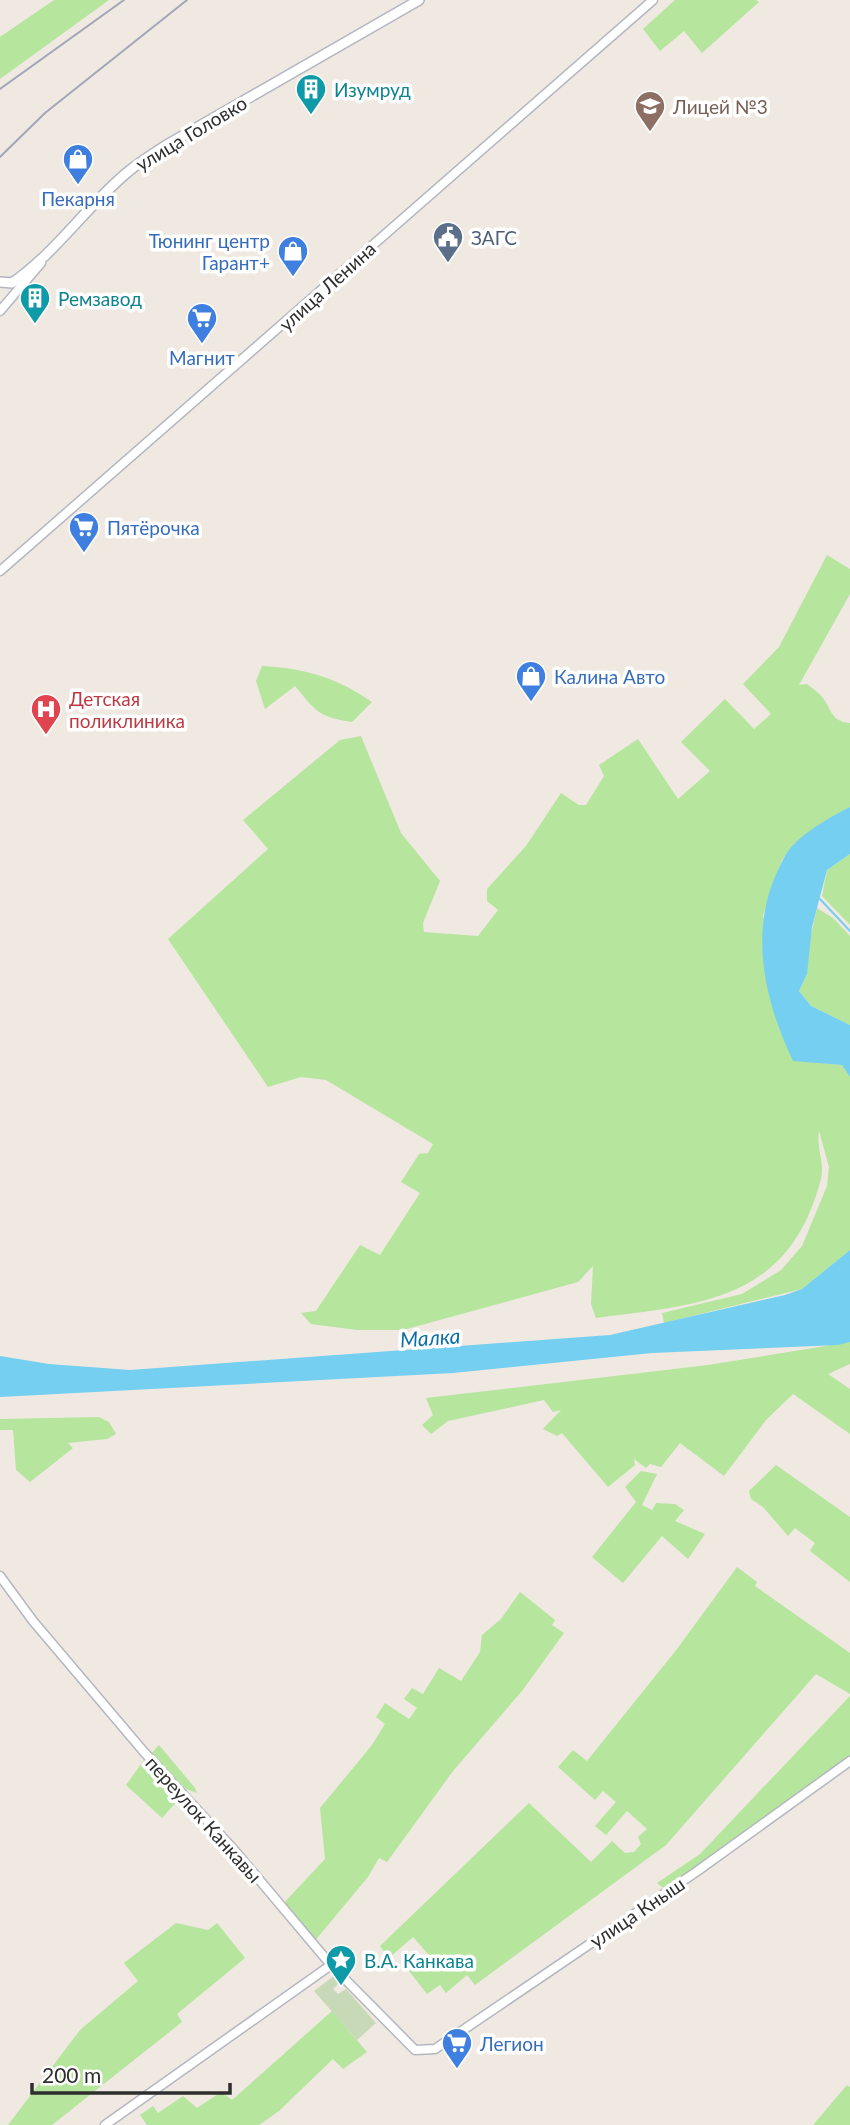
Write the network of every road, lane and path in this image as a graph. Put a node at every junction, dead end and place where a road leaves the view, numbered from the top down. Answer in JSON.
{"nodes":[{"id":1,"x":419,"y":0,"type":"edge"},
{"id":2,"x":653,"y":0,"type":"edge"},
{"id":3,"x":48,"y":255,"type":"junction"},
{"id":4,"x":0,"y":282,"type":"edge"},
{"id":5,"x":0,"y":311,"type":"edge"},
{"id":6,"x":0,"y":571,"type":"edge"},
{"id":7,"x":0,"y":1576,"type":"edge"},
{"id":8,"x":850,"y":1761,"type":"edge"},
{"id":9,"x":317,"y":1949,"type":"junction"},
{"id":10,"x":331,"y":1965,"type":"junction"},
{"id":11,"x":317,"y":1975,"type":"junction"},
{"id":12,"x":342,"y":1975,"type":"junction"},
{"id":13,"x":420,"y":2051,"type":"joint"},
{"id":14,"x":105,"y":2125,"type":"edge"}],
"edges":[{"from":1,"to":3,"type":"main road","name":"улица Головко"},
{"from":2,"to":6,"type":"street","name":"улица Ленина"},
{"from":3,"to":4,"type":"main road"},
{"from":3,"to":5,"type":"street","name":"улица Головко"},
{"from":7,"to":9,"type":"street","name":"переулок Канкавы"},
{"from":8,"to":13,"type":"street","name":"улица Кныш"},
{"from":9,"to":10,"type":"street","name":"переулок Канкавы"},
{"from":9,"to":11,"type":"street"},
{"from":10,"to":11,"type":"street"},
{"from":10,"to":12,"type":"street","name":"переулок Канкавы"},
{"from":11,"to":12,"type":"street"},
{"from":11,"to":14,"type":"street"},
{"from":12,"to":13,"type":"street","name":"переулок Канкавы"}]}
